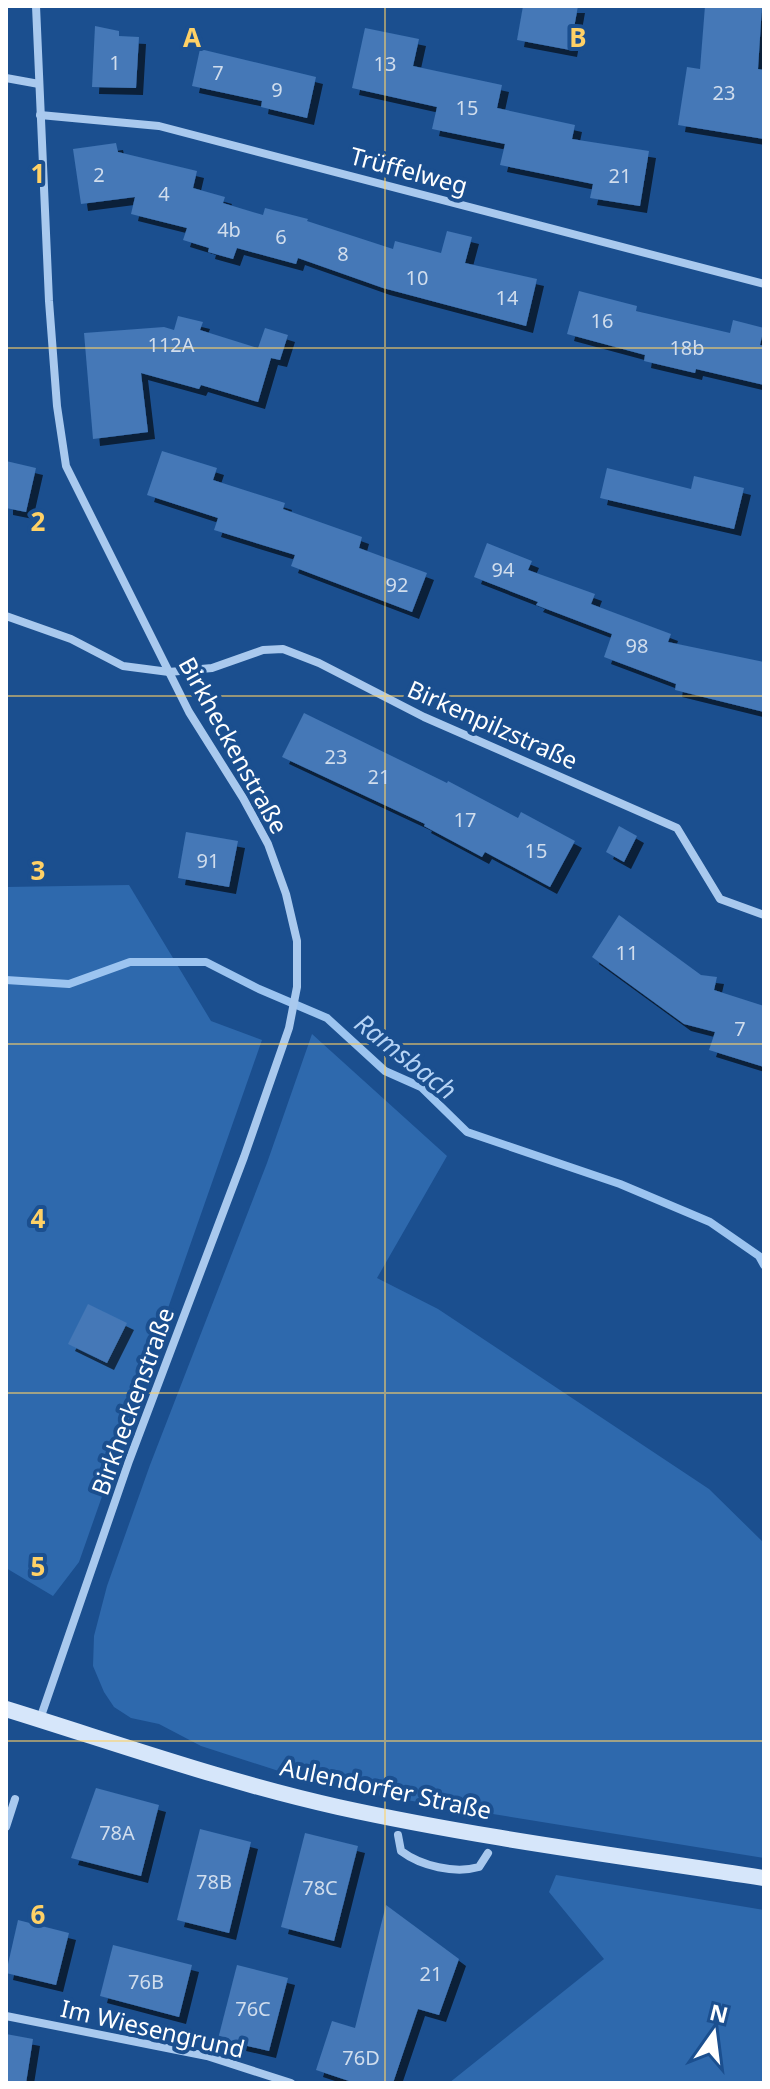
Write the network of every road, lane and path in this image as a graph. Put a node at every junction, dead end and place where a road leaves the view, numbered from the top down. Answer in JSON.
{"nodes":[{"id":1,"x":36,"y":6,"type":"edge"},
{"id":2,"x":6,"y":78,"type":"edge"},
{"id":3,"x":39,"y":84,"type":"junction"},
{"id":4,"x":40,"y":115,"type":"junction"},
{"id":5,"x":764,"y":284,"type":"edge"},
{"id":6,"x":6,"y":616,"type":"edge"},
{"id":7,"x":169,"y":672,"type":"junction"},
{"id":8,"x":764,"y":915,"type":"edge"},
{"id":9,"x":6,"y":1709,"type":"edge"},
{"id":10,"x":40,"y":1720,"type":"junction"},
{"id":11,"x":15,"y":1799,"type":"dead end"},
{"id":12,"x":6,"y":1827,"type":"edge"},
{"id":13,"x":398,"y":1835,"type":"dead end"},
{"id":14,"x":488,"y":1853,"type":"dead end"},
{"id":15,"x":764,"y":1878,"type":"edge"},
{"id":16,"x":6,"y":2016,"type":"edge"},
{"id":17,"x":291,"y":2083,"type":"edge"}],
"edges":[{"from":1,"to":3,"type":"street","name":"Birkheckenstraße"},
{"from":2,"to":3,"type":"street"},
{"from":3,"to":4,"type":"street","name":"Birkheckenstraße"},
{"from":4,"to":5,"type":"street","name":"Trüffelweg"},
{"from":4,"to":7,"type":"street","name":"Birkheckenstraße"},
{"from":6,"to":7,"type":"street","name":"Birkenpilzstraße"},
{"from":7,"to":8,"type":"street","name":"Birkenpilzstraße"},
{"from":7,"to":10,"type":"street","name":"Birkheckenstraße"},
{"from":9,"to":10,"type":"main road","name":"Aulendorfer Straße"},
{"from":10,"to":15,"type":"main road","name":"Aulendorfer Straße"},
{"from":11,"to":12,"type":"street"},
{"from":13,"to":14,"type":"street"},
{"from":16,"to":17,"type":"street","name":"Im Wiesengrund"}]}
